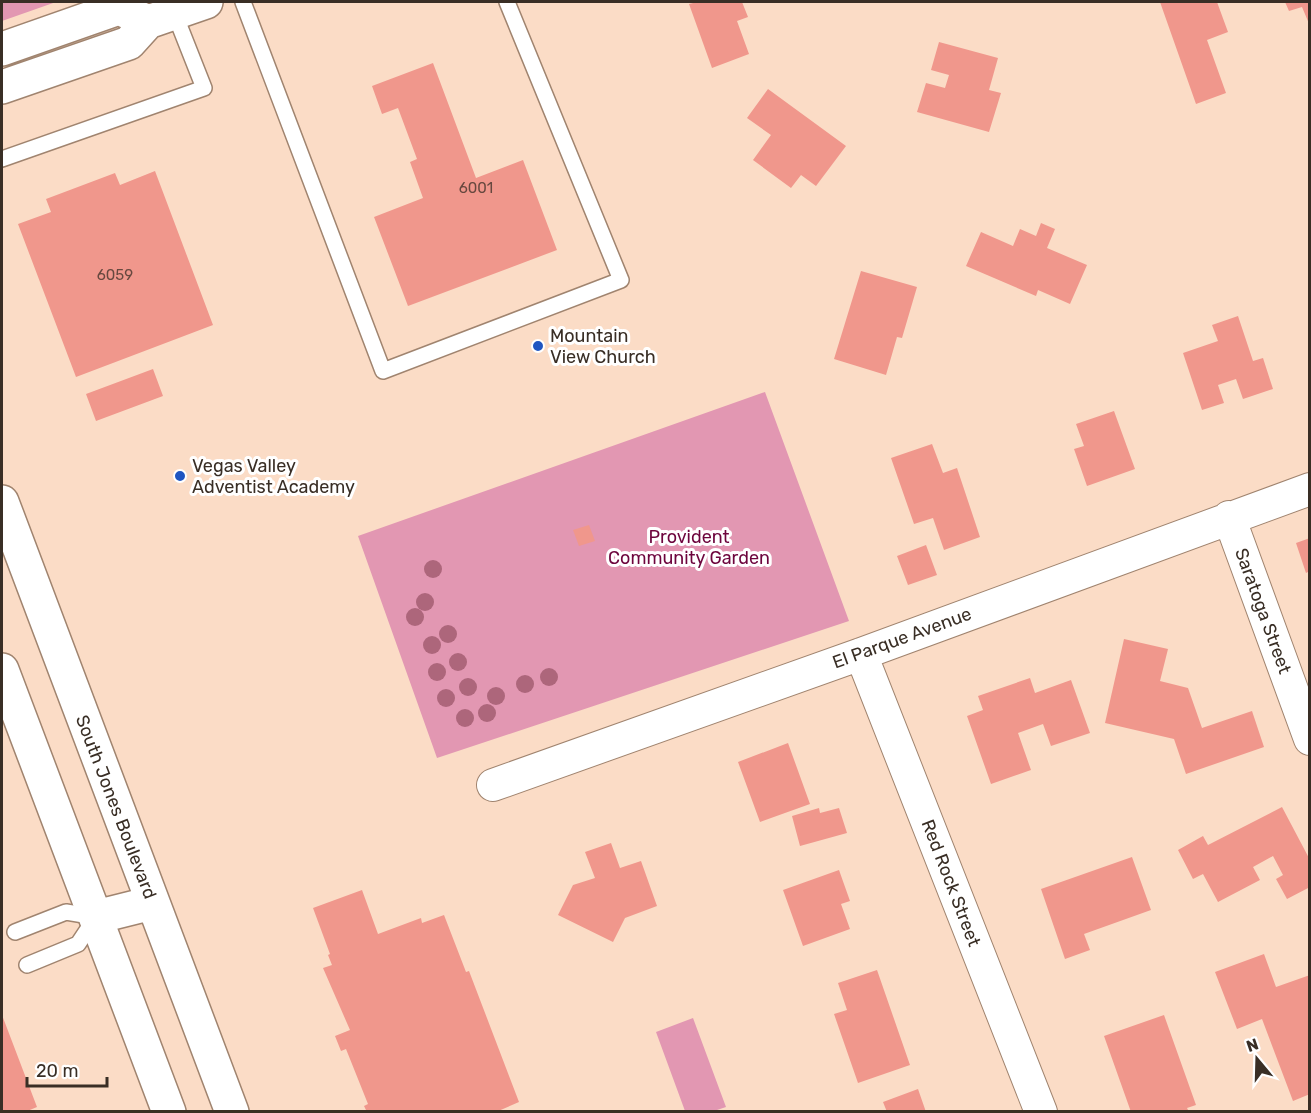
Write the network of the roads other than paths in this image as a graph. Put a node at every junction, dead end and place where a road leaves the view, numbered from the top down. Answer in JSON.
{"nodes":[{"id":1,"x":206,"y":2,"type":"edge"},
{"id":2,"x":243,"y":2,"type":"edge"},
{"id":3,"x":507,"y":2,"type":"edge"},
{"id":4,"x":161,"y":17,"type":"junction"},
{"id":5,"x":2,"y":49,"type":"edge"},
{"id":6,"x":2,"y":87,"type":"edge"},
{"id":7,"x":2,"y":159,"type":"edge"},
{"id":8,"x":1310,"y":489,"type":"edge"},
{"id":9,"x":2,"y":502,"type":"edge"},
{"id":10,"x":1229,"y":517,"type":"junction"},
{"id":11,"x":861,"y":654,"type":"junction"},
{"id":12,"x":2,"y":670,"type":"edge"},
{"id":13,"x":1310,"y":739,"type":"edge"},
{"id":14,"x":493,"y":785,"type":"dead end"},
{"id":15,"x":152,"y":903,"type":"junction"},
{"id":16,"x":96,"y":917,"type":"junction"},
{"id":17,"x":15,"y":932,"type":"dead end"},
{"id":18,"x":27,"y":965,"type":"dead end"},
{"id":19,"x":169,"y":1112,"type":"edge"},
{"id":20,"x":232,"y":1112,"type":"edge"},
{"id":21,"x":1041,"y":1112,"type":"edge"}],
"edges":[{"from":1,"to":4,"type":"main road"},
{"from":2,"to":3,"type":"lane"},
{"from":4,"to":5,"type":"main road"},
{"from":4,"to":6,"type":"main road"},
{"from":4,"to":7,"type":"lane"},
{"from":8,"to":10,"type":"street","name":"El Parque Avenue"},
{"from":9,"to":15,"type":"main road","name":"South Jones Boulevard"},
{"from":10,"to":11,"type":"street","name":"El Parque Avenue"},
{"from":10,"to":13,"type":"street","name":"Saratoga Street"},
{"from":11,"to":14,"type":"street","name":"El Parque Avenue"},
{"from":11,"to":21,"type":"street","name":"Red Rock Street"},
{"from":12,"to":16,"type":"main road"},
{"from":15,"to":16,"type":"main road"},
{"from":15,"to":20,"type":"main road","name":"South Jones Boulevard"},
{"from":16,"to":17,"type":"lane"},
{"from":16,"to":18,"type":"lane"},
{"from":16,"to":19,"type":"main road"}]}
